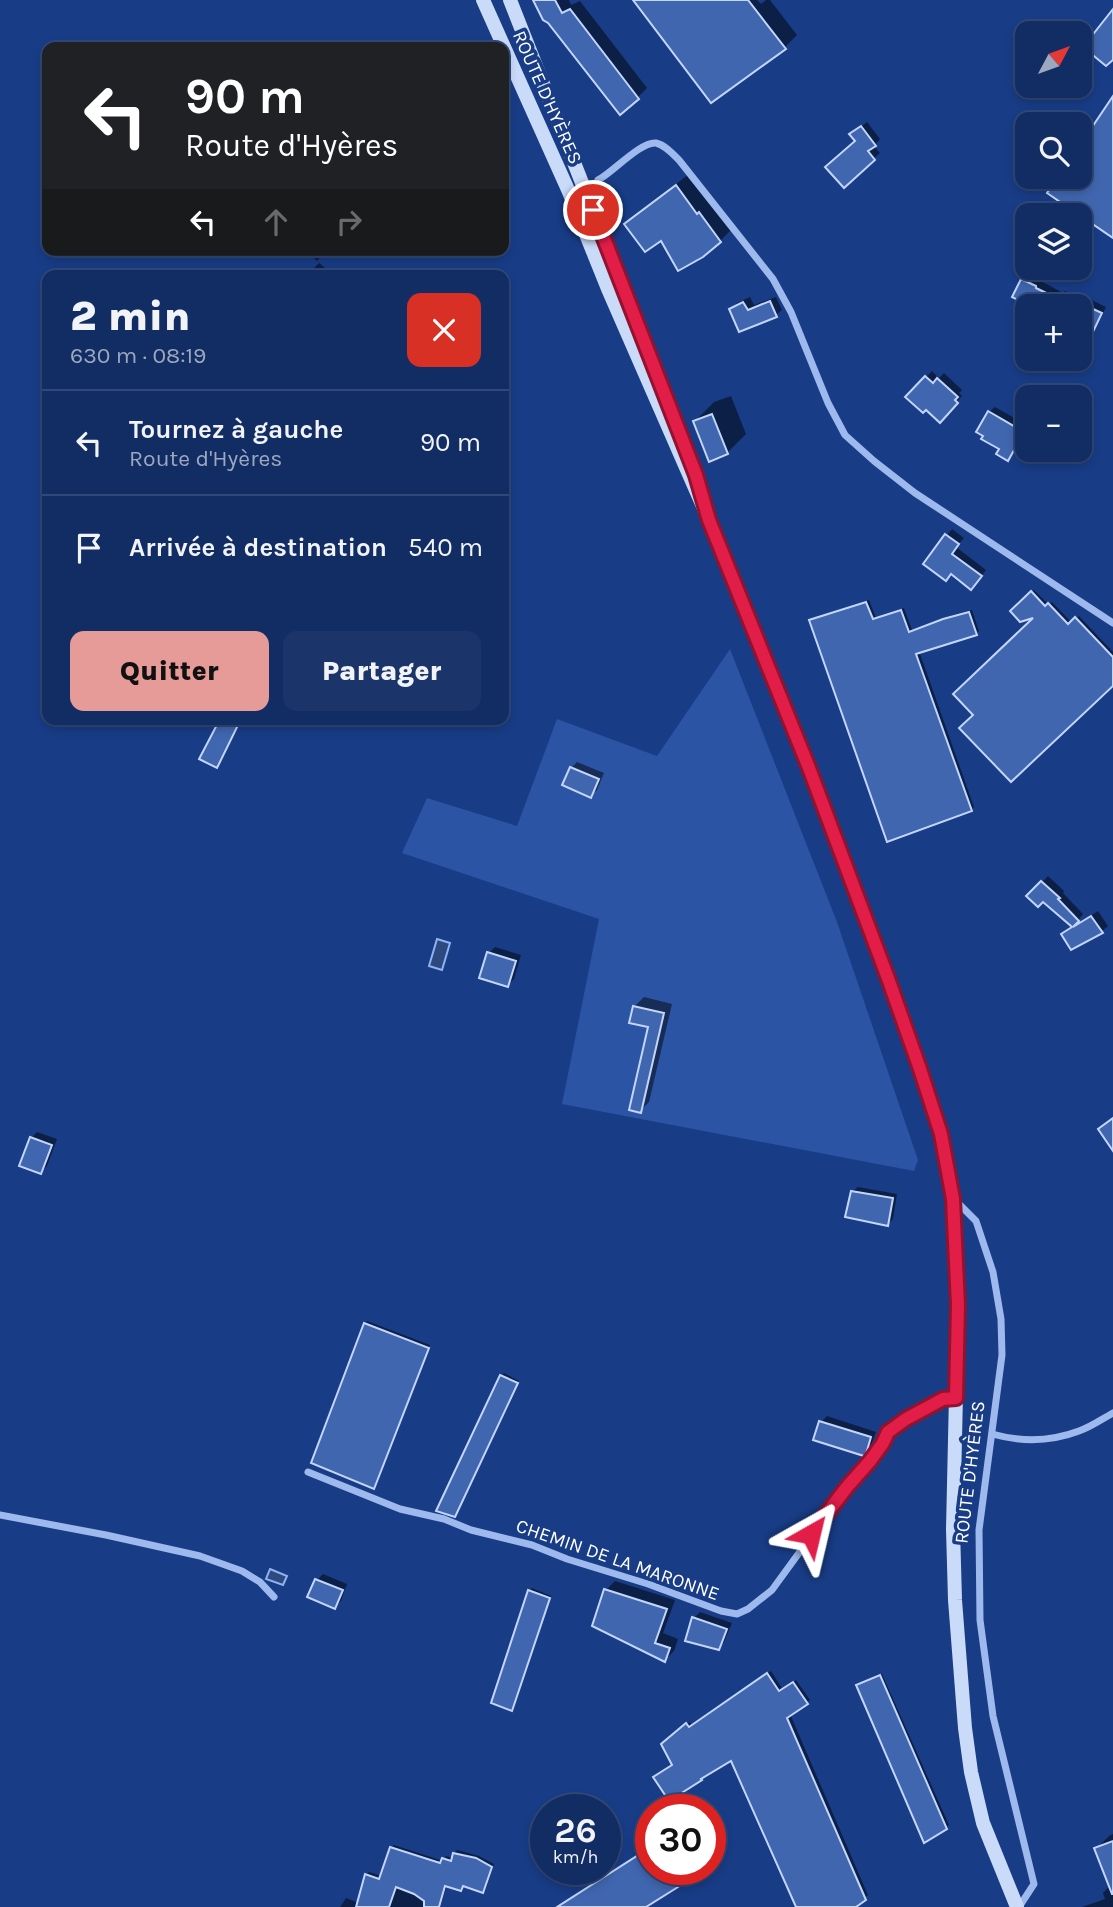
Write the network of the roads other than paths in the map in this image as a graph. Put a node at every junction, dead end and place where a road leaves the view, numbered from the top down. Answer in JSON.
{"nodes":[{"id":1,"x":483,"y":0,"type":"edge"},
{"id":2,"x":510,"y":0,"type":"edge"},
{"id":3,"x":502,"y":42,"type":"edge"},
{"id":4,"x":509,"y":58,"type":"edge"},
{"id":5,"x":598,"y":180,"type":"dead end"},
{"id":6,"x":709,"y":520,"type":"junction"},
{"id":7,"x":1113,"y":623,"type":"edge"},
{"id":8,"x":953,"y":1199,"type":"junction"},
{"id":9,"x":956,"y":1398,"type":"junction"},
{"id":10,"x":1113,"y":1413,"type":"edge"},
{"id":11,"x":992,"y":1434,"type":"junction"},
{"id":12,"x":308,"y":1472,"type":"dead end"},
{"id":13,"x":0,"y":1515,"type":"edge"},
{"id":14,"x":274,"y":1597,"type":"dead end"},
{"id":15,"x":1018,"y":1907,"type":"edge"}],
"edges":[{"from":1,"to":3,"type":"main road","name":"ROUTE D'HYÈRES"},
{"from":2,"to":6,"type":"main road","name":"ROUTE D'HYÈRES"},
{"from":4,"to":6,"type":"main road","name":"ROUTE D'HYÈRES"},
{"from":5,"to":7,"type":"street"},
{"from":6,"to":8,"type":"main road","name":"ROUTE D'HYÈRES"},
{"from":8,"to":9,"type":"main road","name":"ROUTE D'HYÈRES"},
{"from":8,"to":11,"type":"street","name":"ROUTE D'HYÈRES"},
{"from":9,"to":12,"type":"street","name":"CHEMIN DE LA MARONNE"},
{"from":9,"to":15,"type":"main road","name":"ROUTE D'HYÈRES"},
{"from":10,"to":11,"type":"street"},
{"from":11,"to":15,"type":"street","name":"ROUTE D'HYÈRES"},
{"from":13,"to":14,"type":"street"}]}
